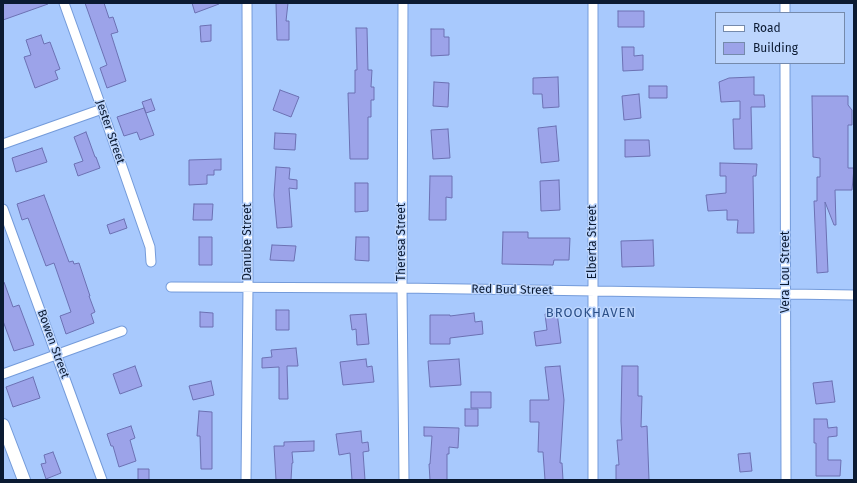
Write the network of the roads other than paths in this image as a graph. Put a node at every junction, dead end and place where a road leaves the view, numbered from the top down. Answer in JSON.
{"nodes":[{"id":1,"x":64,"y":3,"type":"edge"},
{"id":2,"x":247,"y":3,"type":"edge"},
{"id":3,"x":403,"y":3,"type":"edge"},
{"id":4,"x":593,"y":3,"type":"edge"},
{"id":5,"x":785,"y":64,"type":"edge"},
{"id":6,"x":102,"y":109,"type":"junction"},
{"id":7,"x":3,"y":144,"type":"edge"},
{"id":8,"x":3,"y":209,"type":"edge"},
{"id":9,"x":151,"y":262,"type":"dead end"},
{"id":10,"x":171,"y":287,"type":"dead end"},
{"id":11,"x":248,"y":288,"type":"junction"},
{"id":12,"x":402,"y":288,"type":"junction"},
{"id":13,"x":593,"y":292,"type":"junction"},
{"id":14,"x":786,"y":294,"type":"junction"},
{"id":15,"x":854,"y":295,"type":"edge"},
{"id":16,"x":122,"y":332,"type":"dead end"},
{"id":17,"x":57,"y":355,"type":"junction"},
{"id":18,"x":3,"y":374,"type":"edge"},
{"id":19,"x":3,"y":425,"type":"edge"},
{"id":20,"x":24,"y":480,"type":"edge"},
{"id":21,"x":102,"y":480,"type":"edge"},
{"id":22,"x":246,"y":480,"type":"edge"},
{"id":23,"x":404,"y":480,"type":"edge"},
{"id":24,"x":593,"y":480,"type":"edge"},
{"id":25,"x":786,"y":480,"type":"edge"}],
"edges":[{"from":1,"to":6,"type":"street","name":"Jester Street"},
{"from":2,"to":11,"type":"street","name":"Danube Street"},
{"from":3,"to":12,"type":"street","name":"Theresa Street"},
{"from":4,"to":13,"type":"street","name":"Elberta Street"},
{"from":5,"to":14,"type":"street","name":"Vera Lou Street"},
{"from":6,"to":7,"type":"street"},
{"from":6,"to":9,"type":"street","name":"Jester Street"},
{"from":8,"to":17,"type":"street","name":"Bowen Street"},
{"from":10,"to":11,"type":"street","name":"Red Bud Street"},
{"from":11,"to":12,"type":"street","name":"Red Bud Street"},
{"from":11,"to":22,"type":"street","name":"Danube Street"},
{"from":12,"to":13,"type":"street","name":"Red Bud Street"},
{"from":12,"to":23,"type":"street","name":"Theresa Street"},
{"from":13,"to":14,"type":"street","name":"Red Bud Street"},
{"from":13,"to":24,"type":"street","name":"Elberta Street"},
{"from":14,"to":15,"type":"street","name":"Red Bud Street"},
{"from":14,"to":25,"type":"street","name":"Vera Lou Street"},
{"from":16,"to":17,"type":"street"},
{"from":17,"to":18,"type":"street"},
{"from":17,"to":21,"type":"street","name":"Bowen Street"},
{"from":19,"to":20,"type":"main road"}]}
